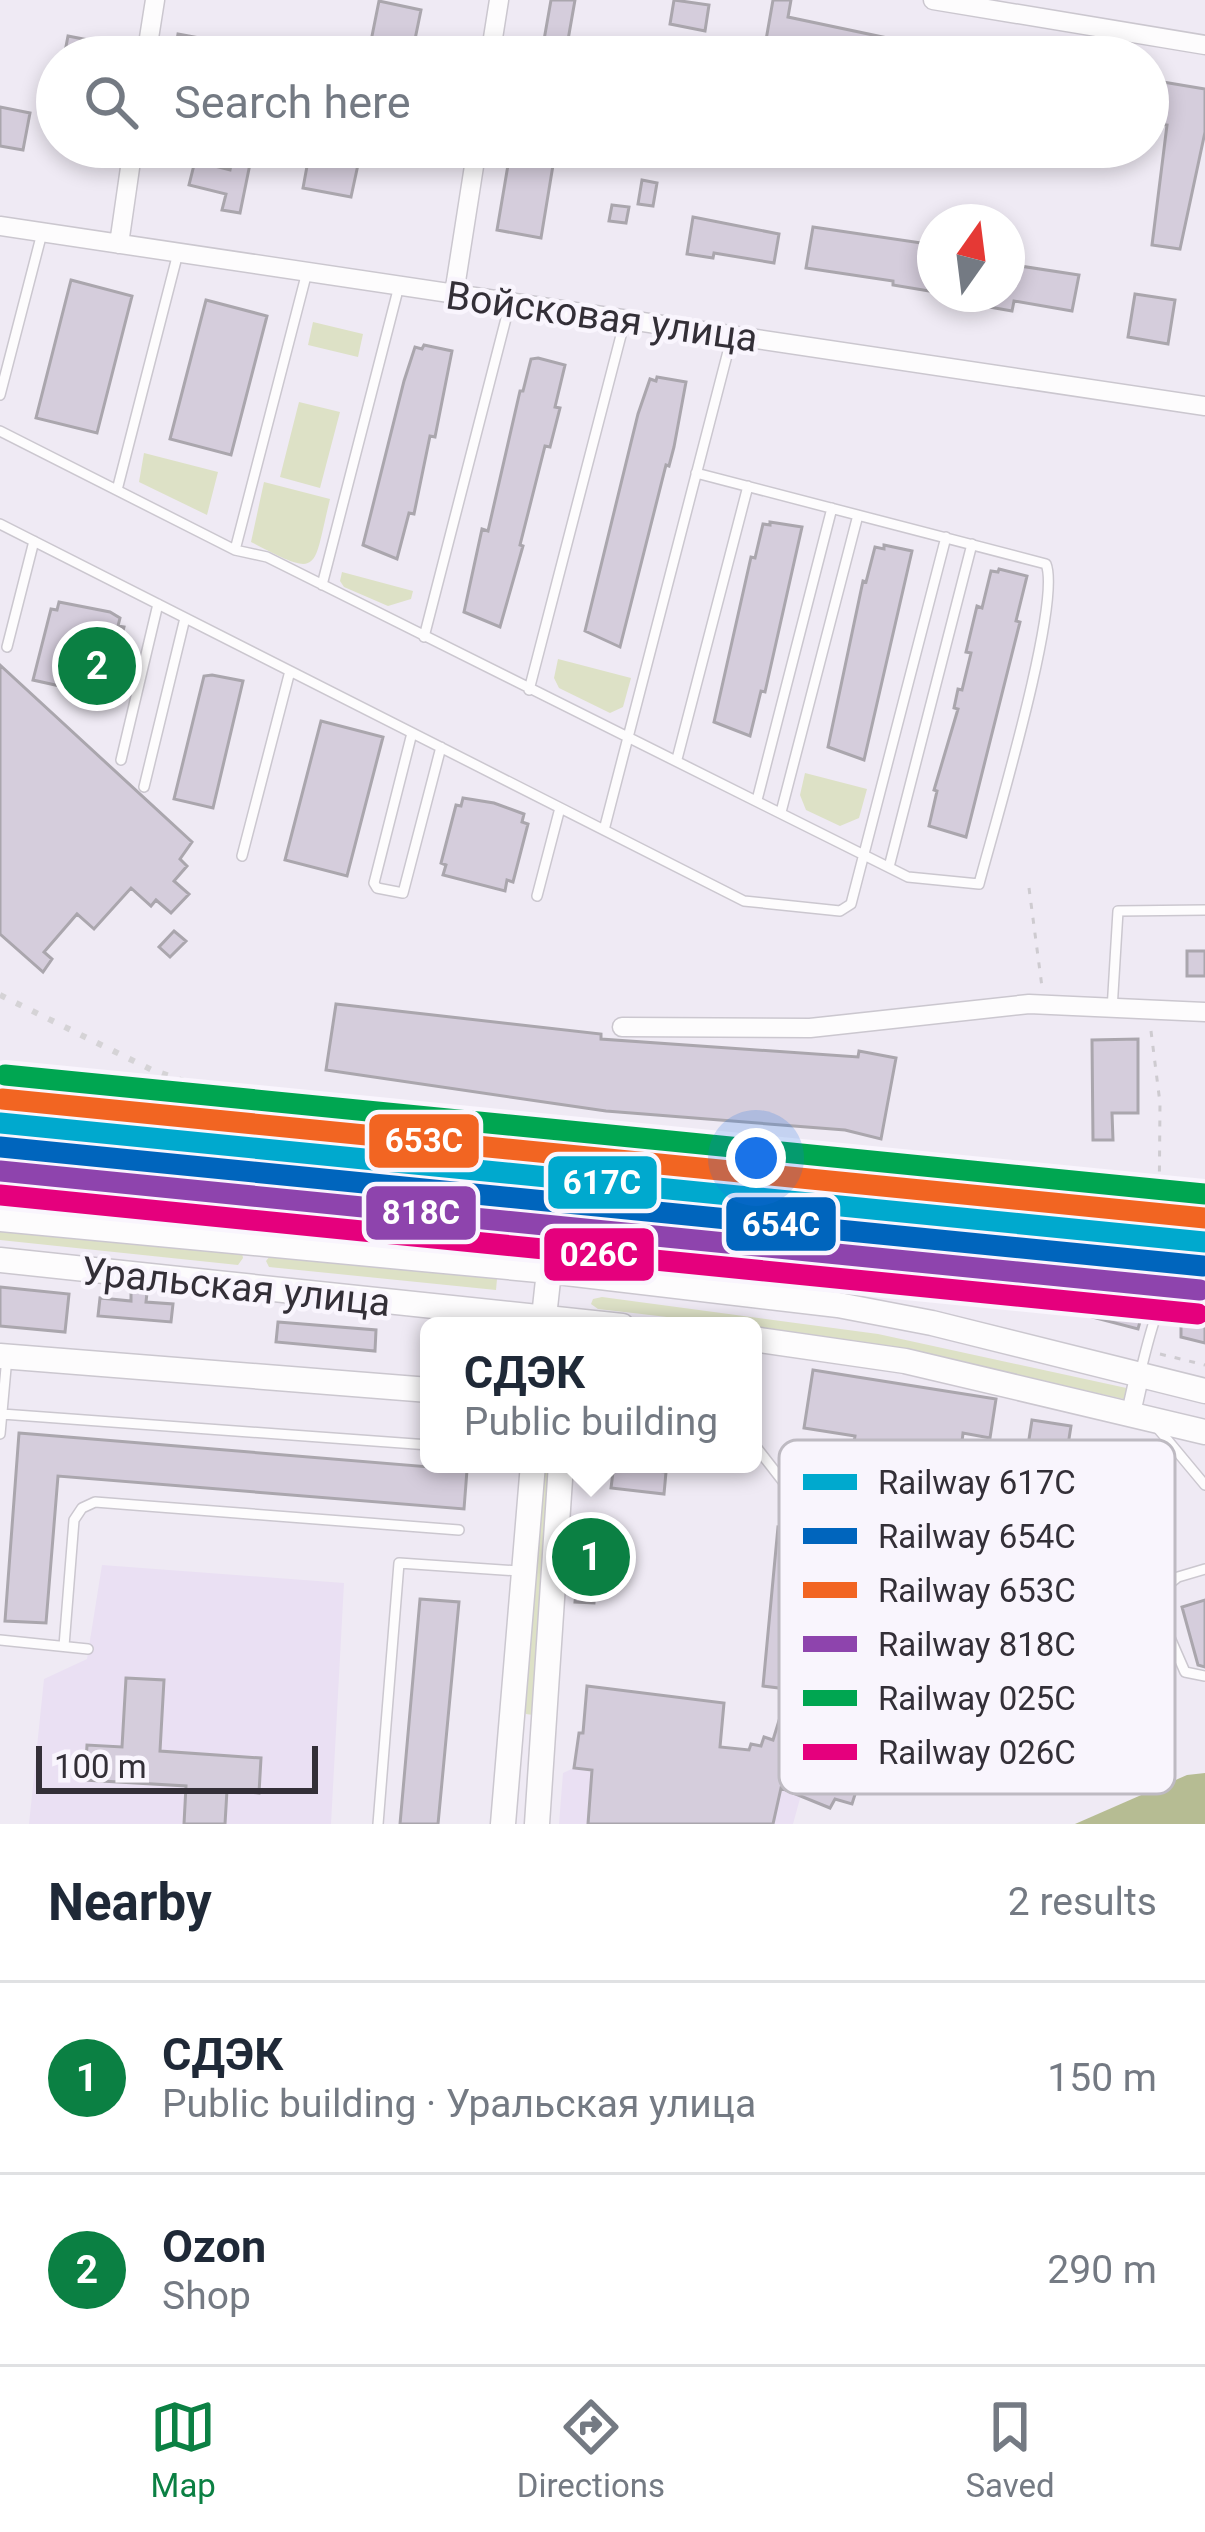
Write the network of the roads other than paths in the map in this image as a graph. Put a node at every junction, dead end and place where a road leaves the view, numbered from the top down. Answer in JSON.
{"nodes":[{"id":1,"x":154,"y":0,"type":"edge"},
{"id":2,"x":499,"y":0,"type":"edge"},
{"id":3,"x":932,"y":0,"type":"edge"},
{"id":4,"x":149,"y":36,"type":"edge"},
{"id":5,"x":493,"y":36,"type":"edge"},
{"id":6,"x":1146,"y":36,"type":"edge"},
{"id":7,"x":1169,"y":40,"type":"edge"},
{"id":8,"x":1205,"y":46,"type":"edge"},
{"id":9,"x":130,"y":168,"type":"edge"},
{"id":10,"x":474,"y":168,"type":"edge"},
{"id":11,"x":0,"y":226,"type":"edge"},
{"id":12,"x":42,"y":232,"type":"junction"},
{"id":13,"x":119,"y":244,"type":"junction"},
{"id":14,"x":178,"y":253,"type":"junction"},
{"id":15,"x":307,"y":272,"type":"junction"},
{"id":16,"x":399,"y":286,"type":"junction"},
{"id":17,"x":454,"y":294,"type":"junction"},
{"id":18,"x":510,"y":303,"type":"junction"},
{"id":19,"x":625,"y":320,"type":"junction"},
{"id":20,"x":732,"y":336,"type":"junction"},
{"id":21,"x":0,"y":395,"type":"edge"},
{"id":22,"x":1205,"y":406,"type":"edge"},
{"id":23,"x":0,"y":430,"type":"edge"},
{"id":24,"x":696,"y":473,"type":"junction"},
{"id":25,"x":748,"y":486,"type":"junction"},
{"id":26,"x":117,"y":490,"type":"junction"},
{"id":27,"x":832,"y":508,"type":"junction"},
{"id":28,"x":858,"y":515,"type":"junction"},
{"id":29,"x":0,"y":524,"type":"edge"},
{"id":30,"x":946,"y":537,"type":"junction"},
{"id":31,"x":34,"y":541,"type":"junction"},
{"id":32,"x":972,"y":544,"type":"junction"},
{"id":33,"x":235,"y":550,"type":"junction"},
{"id":34,"x":322,"y":585,"type":"junction"},
{"id":35,"x":158,"y":604,"type":"junction"},
{"id":36,"x":185,"y":618,"type":"junction"},
{"id":37,"x":424,"y":637,"type":"junction"},
{"id":38,"x":7,"y":646,"type":"dead end"},
{"id":39,"x":290,"y":671,"type":"junction"},
{"id":40,"x":529,"y":690,"type":"junction"},
{"id":41,"x":412,"y":733,"type":"junction"},
{"id":42,"x":628,"y":740,"type":"junction"},
{"id":43,"x":441,"y":747,"type":"junction"},
{"id":44,"x":121,"y":760,"type":"dead end"},
{"id":45,"x":677,"y":760,"type":"junction"},
{"id":46,"x":144,"y":788,"type":"dead end"},
{"id":47,"x":757,"y":800,"type":"junction"},
{"id":48,"x":560,"y":808,"type":"junction"},
{"id":49,"x":781,"y":812,"type":"junction"},
{"id":50,"x":604,"y":830,"type":"junction"},
{"id":51,"x":864,"y":854,"type":"junction"},
{"id":52,"x":242,"y":856,"type":"dead end"},
{"id":53,"x":889,"y":867,"type":"junction"},
{"id":54,"x":537,"y":896,"type":"dead end"},
{"id":55,"x":1205,"y":910,"type":"edge"},
{"id":56,"x":1112,"y":1011,"type":"junction"},
{"id":57,"x":1205,"y":1012,"type":"edge"},
{"id":58,"x":622,"y":1028,"type":"dead end"},
{"id":59,"x":0,"y":1219,"type":"edge"},
{"id":60,"x":0,"y":1260,"type":"edge"},
{"id":61,"x":549,"y":1271,"type":"junction"},
{"id":62,"x":1205,"y":1273,"type":"edge"},
{"id":63,"x":577,"y":1275,"type":"junction"},
{"id":64,"x":1159,"y":1307,"type":"junction"},
{"id":65,"x":499,"y":1317,"type":"edge"},
{"id":66,"x":544,"y":1317,"type":"edge"},
{"id":67,"x":573,"y":1317,"type":"edge"},
{"id":68,"x":1205,"y":1317,"type":"edge"},
{"id":69,"x":762,"y":1340,"type":"edge"},
{"id":70,"x":3,"y":1357,"type":"edge"},
{"id":71,"x":1140,"y":1373,"type":"junction"},
{"id":72,"x":420,"y":1389,"type":"edge"},
{"id":73,"x":1205,"y":1391,"type":"edge"},
{"id":74,"x":2,"y":1414,"type":"edge"},
{"id":75,"x":1139,"y":1415,"type":"junction"},
{"id":76,"x":1205,"y":1432,"type":"edge"},
{"id":77,"x":0,"y":1435,"type":"edge"},
{"id":78,"x":1163,"y":1440,"type":"edge"},
{"id":79,"x":420,"y":1444,"type":"edge"},
{"id":80,"x":1175,"y":1453,"type":"edge"},
{"id":81,"x":532,"y":1473,"type":"edge"},
{"id":82,"x":560,"y":1473,"type":"edge"},
{"id":83,"x":1205,"y":1485,"type":"edge"},
{"id":84,"x":459,"y":1531,"type":"dead end"},
{"id":85,"x":1205,"y":1569,"type":"edge"},
{"id":86,"x":524,"y":1571,"type":"junction"},
{"id":87,"x":1175,"y":1579,"type":"edge"},
{"id":88,"x":0,"y":1640,"type":"edge"},
{"id":89,"x":64,"y":1646,"type":"junction"},
{"id":90,"x":88,"y":1649,"type":"dead end"},
{"id":91,"x":1175,"y":1649,"type":"edge"},
{"id":92,"x":1205,"y":1676,"type":"edge"},
{"id":93,"x":511,"y":1744,"type":"junction"},
{"id":94,"x":543,"y":1746,"type":"junction"},
{"id":95,"x":378,"y":1824,"type":"edge"},
{"id":96,"x":503,"y":1824,"type":"edge"},
{"id":97,"x":537,"y":1824,"type":"edge"}],
"edges":[{"from":1,"to":4,"type":"street"},
{"from":2,"to":5,"type":"street"},
{"from":3,"to":6,"type":"street"},
{"from":7,"to":8,"type":"street"},
{"from":9,"to":13,"type":"street"},
{"from":10,"to":17,"type":"street"},
{"from":11,"to":12,"type":"street","name":"Войсковая улица"},
{"from":12,"to":13,"type":"street","name":"Войсковая улица"},
{"from":12,"to":21,"type":"lane"},
{"from":13,"to":14,"type":"street","name":"Войсковая улица"},
{"from":14,"to":15,"type":"street","name":"Войсковая улица"},
{"from":14,"to":26,"type":"lane"},
{"from":15,"to":16,"type":"street","name":"Войсковая улица"},
{"from":15,"to":33,"type":"lane"},
{"from":16,"to":17,"type":"street","name":"Войсковая улица"},
{"from":16,"to":34,"type":"lane"},
{"from":17,"to":18,"type":"street","name":"Войсковая улица"},
{"from":18,"to":19,"type":"street","name":"Войсковая улица"},
{"from":18,"to":37,"type":"lane"},
{"from":19,"to":20,"type":"street","name":"Войсковая улица"},
{"from":19,"to":40,"type":"lane"},
{"from":20,"to":22,"type":"street","name":"Войсковая улица"},
{"from":20,"to":24,"type":"lane"},
{"from":23,"to":26,"type":"lane"},
{"from":24,"to":25,"type":"lane"},
{"from":24,"to":42,"type":"lane"},
{"from":25,"to":27,"type":"lane"},
{"from":25,"to":45,"type":"lane"},
{"from":26,"to":33,"type":"lane"},
{"from":27,"to":28,"type":"lane"},
{"from":27,"to":47,"type":"lane"},
{"from":28,"to":30,"type":"lane"},
{"from":28,"to":49,"type":"lane"},
{"from":29,"to":31,"type":"lane"},
{"from":30,"to":32,"type":"lane"},
{"from":30,"to":51,"type":"lane"},
{"from":31,"to":35,"type":"lane"},
{"from":31,"to":38,"type":"lane"},
{"from":32,"to":53,"type":"lane"},
{"from":32,"to":53,"type":"lane"},
{"from":33,"to":34,"type":"lane"},
{"from":34,"to":37,"type":"lane"},
{"from":35,"to":36,"type":"lane"},
{"from":35,"to":44,"type":"lane"},
{"from":36,"to":39,"type":"lane"},
{"from":36,"to":46,"type":"lane"},
{"from":37,"to":40,"type":"lane"},
{"from":39,"to":41,"type":"lane"},
{"from":39,"to":52,"type":"lane"},
{"from":40,"to":42,"type":"lane"},
{"from":41,"to":43,"type":"lane"},
{"from":41,"to":43,"type":"lane"},
{"from":42,"to":45,"type":"lane"},
{"from":42,"to":50,"type":"lane"},
{"from":43,"to":48,"type":"lane"},
{"from":45,"to":47,"type":"lane"},
{"from":47,"to":49,"type":"lane"},
{"from":48,"to":50,"type":"lane"},
{"from":48,"to":54,"type":"lane"},
{"from":49,"to":51,"type":"lane"},
{"from":50,"to":51,"type":"lane"},
{"from":51,"to":53,"type":"lane"},
{"from":55,"to":56,"type":"lane"},
{"from":56,"to":57,"type":"street"},
{"from":56,"to":58,"type":"street"},
{"from":59,"to":61,"type":"main road","name":"Уральская улица"},
{"from":60,"to":65,"type":"main road","name":"Уральская улица"},
{"from":61,"to":63,"type":"main road","name":"Уральская улица"},
{"from":61,"to":66,"type":"main road"},
{"from":62,"to":64,"type":"lane"},
{"from":63,"to":67,"type":"main road"},
{"from":63,"to":71,"type":"main road","name":"Уральская улица"},
{"from":64,"to":68,"type":"lane"},
{"from":64,"to":71,"type":"lane"},
{"from":69,"to":75,"type":"main road"},
{"from":70,"to":72,"type":"main road"},
{"from":70,"to":74,"type":"lane"},
{"from":71,"to":73,"type":"main road","name":"Уральская улица"},
{"from":71,"to":75,"type":"street"},
{"from":74,"to":77,"type":"lane"},
{"from":74,"to":79,"type":"lane"},
{"from":75,"to":76,"type":"main road"},
{"from":75,"to":78,"type":"lane"},
{"from":80,"to":83,"type":"lane"},
{"from":81,"to":86,"type":"main road"},
{"from":82,"to":94,"type":"main road"},
{"from":84,"to":89,"type":"lane"},
{"from":85,"to":87,"type":"lane"},
{"from":86,"to":93,"type":"main road"},
{"from":86,"to":95,"type":"lane"},
{"from":88,"to":89,"type":"lane"},
{"from":89,"to":90,"type":"lane"},
{"from":91,"to":92,"type":"lane"},
{"from":93,"to":94,"type":"lane"},
{"from":93,"to":96,"type":"main road"},
{"from":94,"to":97,"type":"main road"}]}
